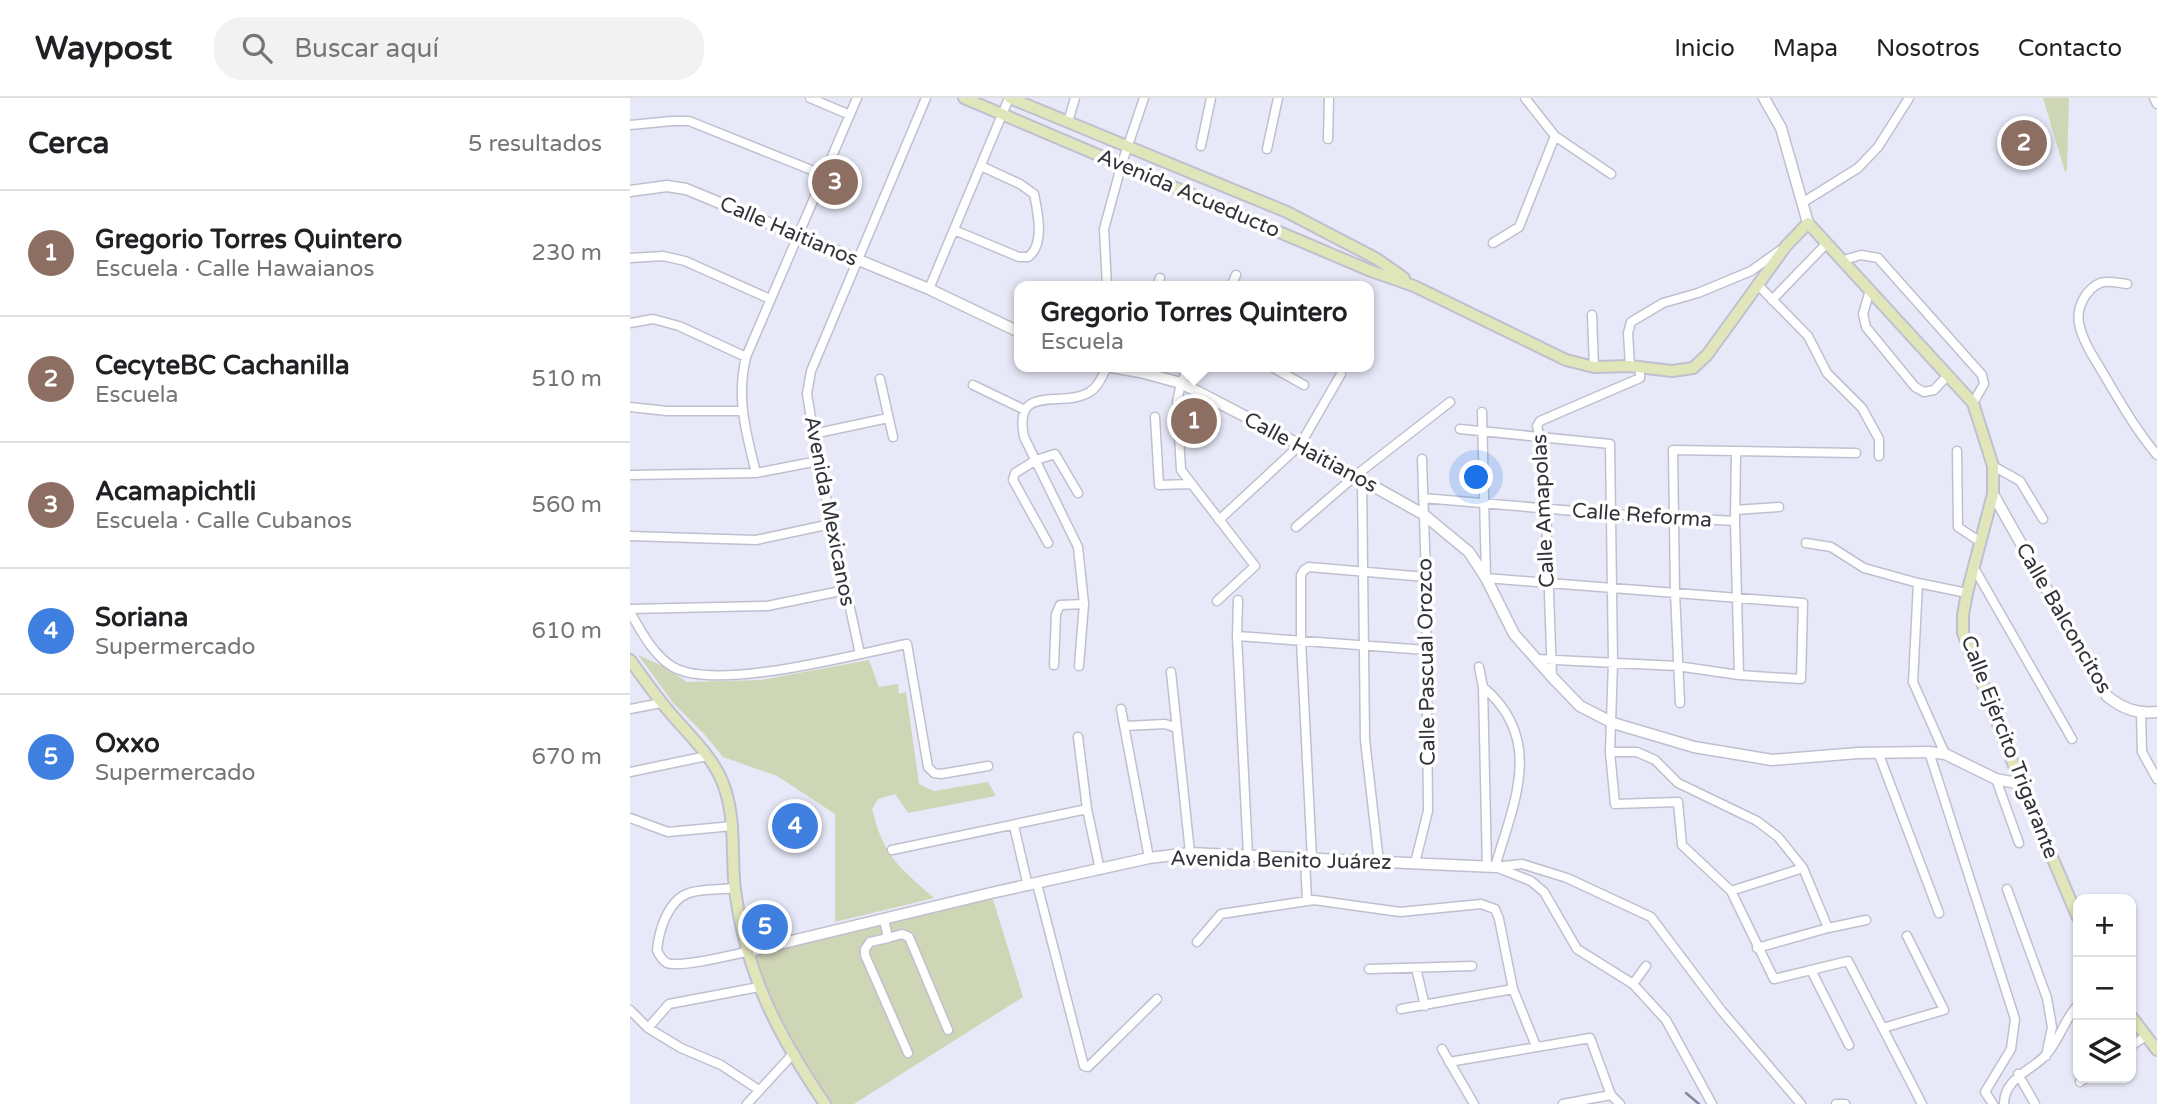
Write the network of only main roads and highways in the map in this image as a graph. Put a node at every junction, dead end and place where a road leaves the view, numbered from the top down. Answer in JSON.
{"nodes":[{"id":1,"x":964,"y":98,"type":"edge"},
{"id":2,"x":1009,"y":98,"type":"edge"},
{"id":3,"x":1808,"y":223,"type":"joint"},
{"id":4,"x":1415,"y":286,"type":"junction"},
{"id":5,"x":630,"y":660,"type":"edge"},
{"id":6,"x":2073,"y":906,"type":"edge"},
{"id":7,"x":2134,"y":1020,"type":"edge"},
{"id":8,"x":2157,"y":1050,"type":"edge"},
{"id":9,"x":825,"y":1104,"type":"edge"}],
"edges":[{"from":1,"to":4,"type":"main road","name":"Avenida Acueducto"},
{"from":2,"to":4,"type":"main road","name":"Avenida Acueducto"},
{"from":3,"to":4,"type":"main road","name":"Avenida Acueducto"},
{"from":3,"to":6,"type":"main road","name":"Calle Ejército Trigarante"},
{"from":5,"to":9,"type":"main road"},
{"from":7,"to":8,"type":"main road"}]}
